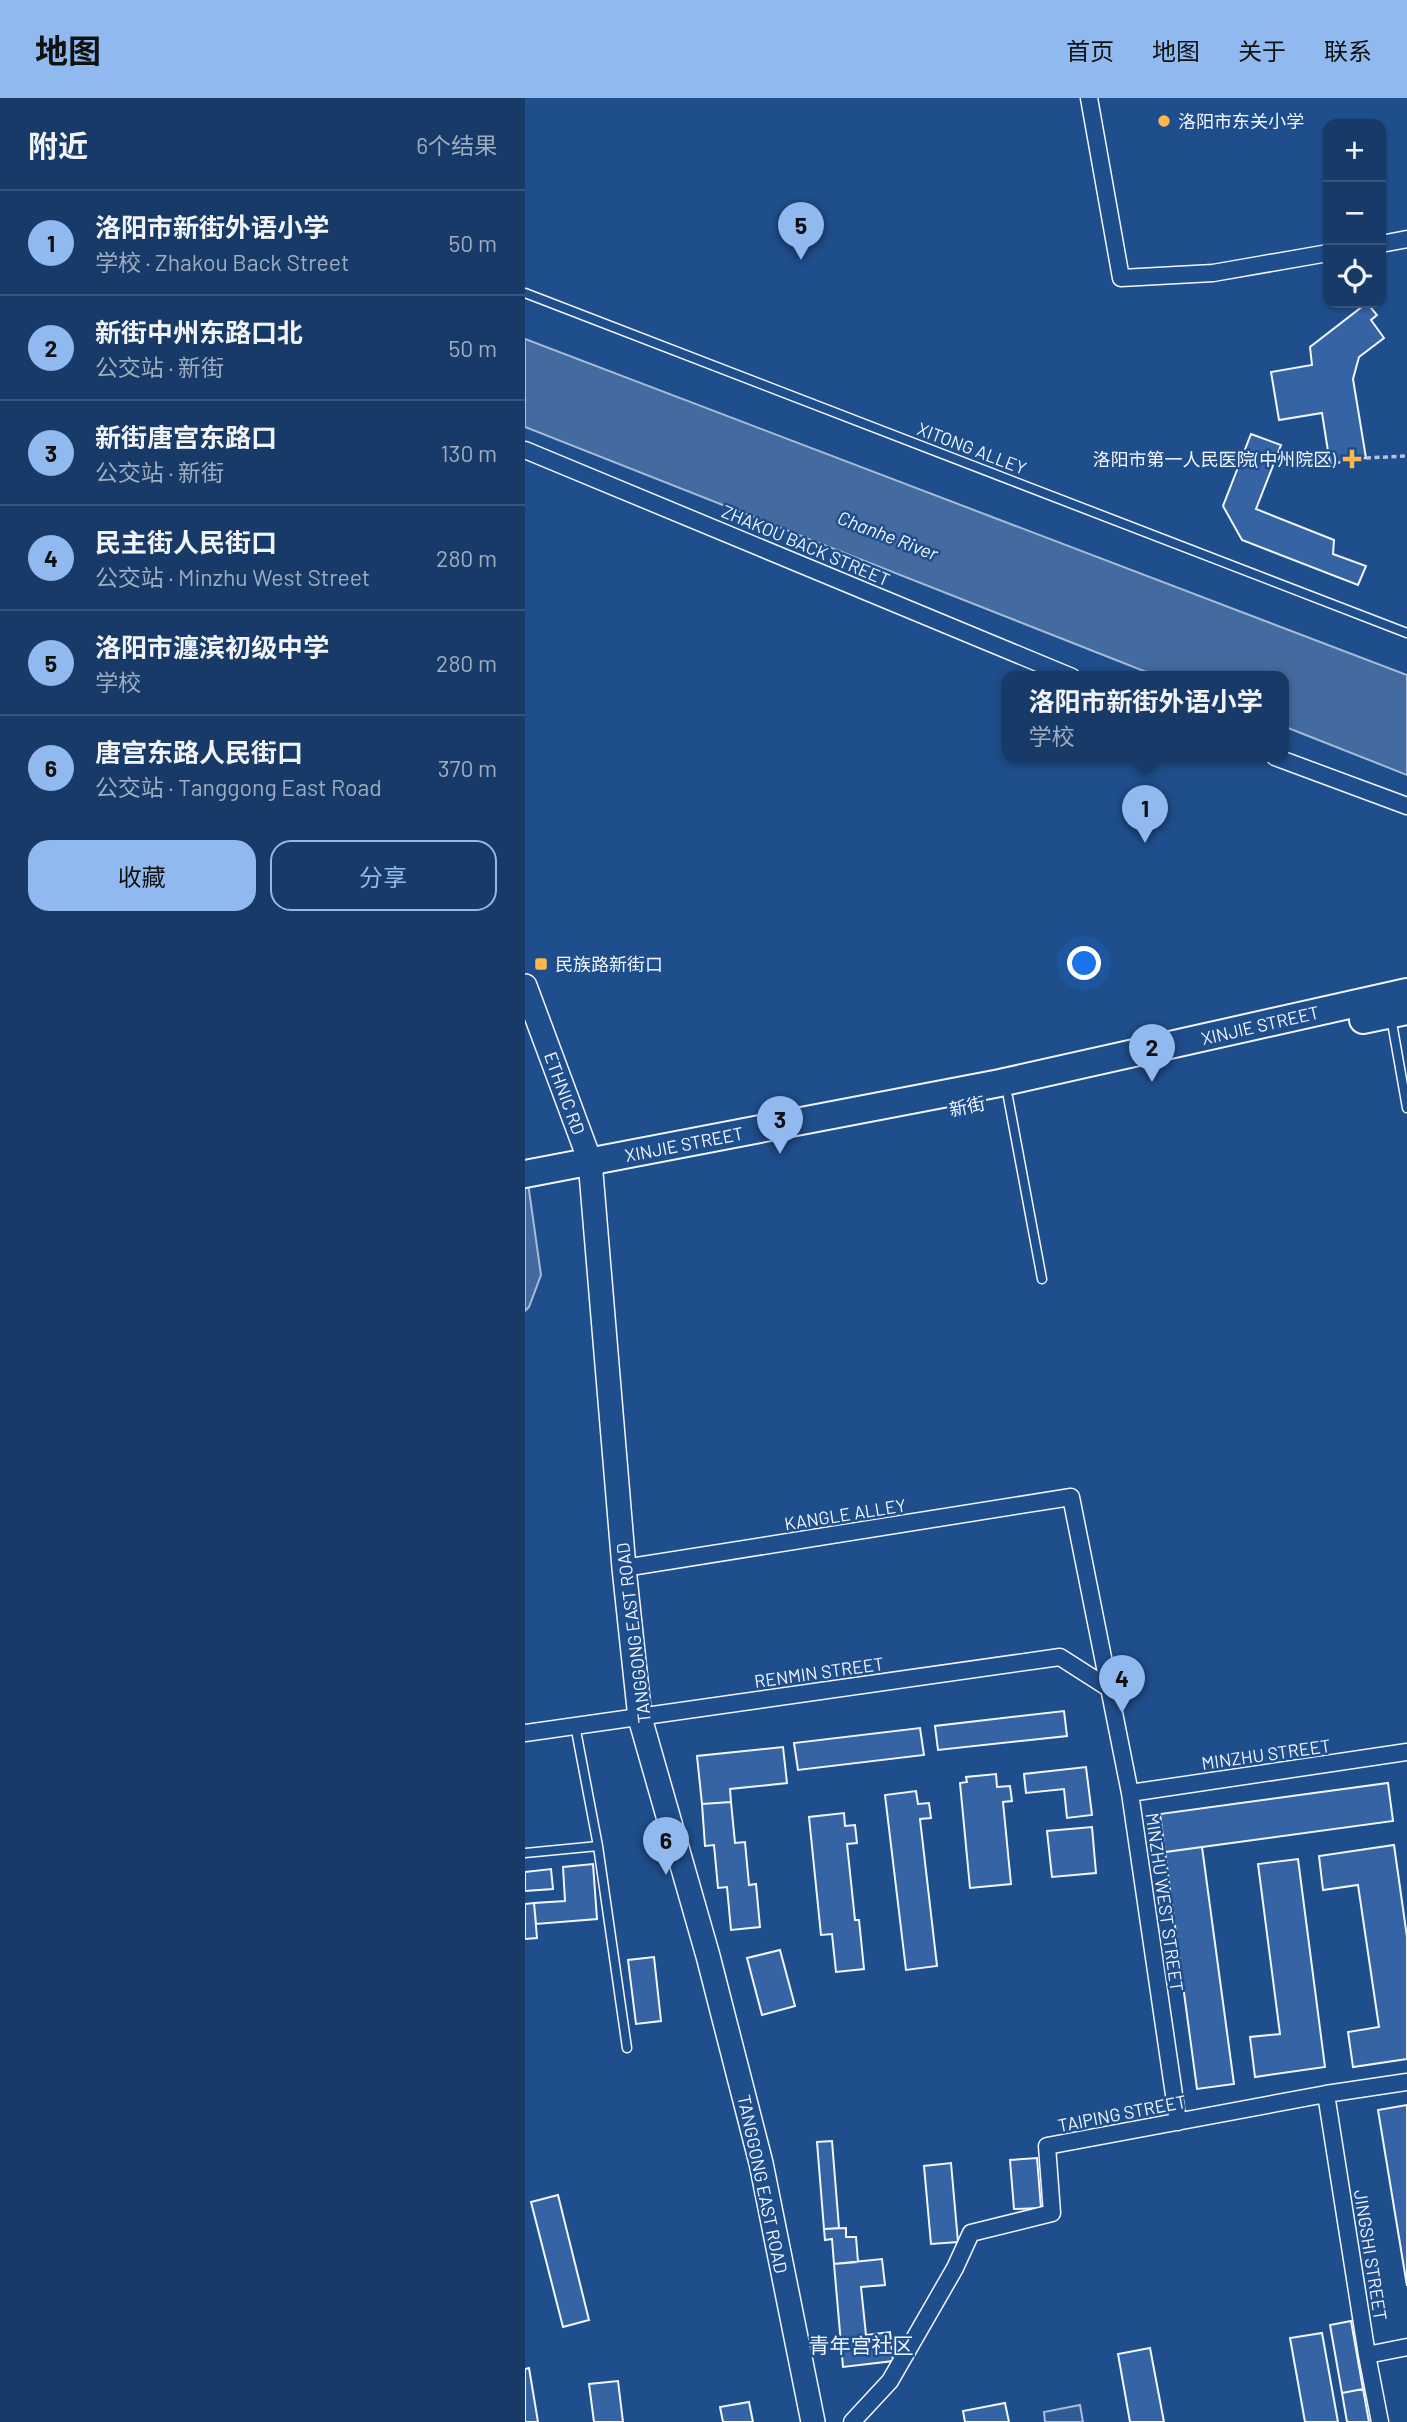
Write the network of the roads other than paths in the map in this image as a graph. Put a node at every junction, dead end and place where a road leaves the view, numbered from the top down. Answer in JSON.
{"nodes":[{"id":1,"x":1090,"y":98,"type":"edge"},
{"id":2,"x":1407,"y":239,"type":"edge"},
{"id":3,"x":1386,"y":243,"type":"edge"},
{"id":4,"x":1323,"y":254,"type":"edge"},
{"id":5,"x":525,"y":293,"type":"edge"},
{"id":6,"x":525,"y":450,"type":"edge"},
{"id":7,"x":1407,"y":633,"type":"edge"},
{"id":8,"x":1058,"y":671,"type":"edge"},
{"id":9,"x":1288,"y":762,"type":"edge"},
{"id":10,"x":1407,"y":806,"type":"edge"},
{"id":11,"x":525,"y":986,"type":"edge"},
{"id":12,"x":1407,"y":992,"type":"edge"},
{"id":13,"x":1399,"y":1012,"type":"edge"},
{"id":14,"x":1008,"y":1097,"type":"junction"},
{"id":15,"x":1407,"y":1108,"type":"edge"},
{"id":16,"x":591,"y":1170,"type":"junction"},
{"id":17,"x":531,"y":1182,"type":"edge"},
{"id":18,"x":1042,"y":1279,"type":"dead end"},
{"id":19,"x":1071,"y":1497,"type":"joint"},
{"id":20,"x":624,"y":1568,"type":"junction"},
{"id":21,"x":1110,"y":1689,"type":"junction"},
{"id":22,"x":640,"y":1718,"type":"junction"},
{"id":23,"x":575,"y":1725,"type":"junction"},
{"id":24,"x":525,"y":1733,"type":"edge"},
{"id":25,"x":1407,"y":1752,"type":"edge"},
{"id":26,"x":1130,"y":1793,"type":"junction"},
{"id":27,"x":598,"y":1846,"type":"junction"},
{"id":28,"x":525,"y":1853,"type":"edge"},
{"id":29,"x":627,"y":2048,"type":"dead end"},
{"id":30,"x":1407,"y":2081,"type":"edge"},
{"id":31,"x":1327,"y":2094,"type":"junction"},
{"id":32,"x":1178,"y":2122,"type":"junction"},
{"id":33,"x":1407,"y":2347,"type":"edge"},
{"id":34,"x":1367,"y":2355,"type":"junction"},
{"id":35,"x":813,"y":2422,"type":"edge"},
{"id":36,"x":852,"y":2422,"type":"edge"},
{"id":37,"x":1381,"y":2422,"type":"edge"}],
"edges":[{"from":1,"to":4,"type":"street"},
{"from":2,"to":3,"type":"street"},
{"from":5,"to":7,"type":"lane","name":"XITONG ALLEY"},
{"from":6,"to":8,"type":"street","name":"ZHAKOU BACK STREET"},
{"from":9,"to":10,"type":"street"},
{"from":11,"to":16,"type":"street","name":"ETHNIC RD"},
{"from":12,"to":16,"type":"main road","name":"XINJIE STREET"},
{"from":13,"to":14,"type":"main road","name":"新街"},
{"from":13,"to":15,"type":"lane"},
{"from":14,"to":16,"type":"main road","name":"新街"},
{"from":14,"to":18,"type":"lane"},
{"from":16,"to":17,"type":"main road","name":"XINJIE STREET"},
{"from":16,"to":20,"type":"street","name":"TANGGONG EAST ROAD"},
{"from":19,"to":20,"type":"street","name":"KANGLE ALLEY"},
{"from":19,"to":21,"type":"street","name":"MINZHU WEST STREET"},
{"from":20,"to":22,"type":"street","name":"TANGGONG EAST ROAD"},
{"from":21,"to":22,"type":"street","name":"RENMIN STREET"},
{"from":21,"to":26,"type":"street","name":"MINZHU WEST STREET"},
{"from":22,"to":23,"type":"street","name":"RENMIN STREET"},
{"from":22,"to":35,"type":"street","name":"TANGGONG EAST ROAD"},
{"from":23,"to":24,"type":"street","name":"RENMIN STREET"},
{"from":23,"to":27,"type":"lane"},
{"from":25,"to":26,"type":"street","name":"MINZHU STREET"},
{"from":26,"to":32,"type":"street","name":"MINZHU WEST STREET"},
{"from":27,"to":28,"type":"lane"},
{"from":27,"to":29,"type":"lane"},
{"from":30,"to":31,"type":"street","name":"TAIPING STREET"},
{"from":31,"to":32,"type":"street","name":"TAIPING STREET"},
{"from":31,"to":34,"type":"street","name":"JINGSHI STREET"},
{"from":32,"to":36,"type":"street","name":"TAIPING STREET"},
{"from":33,"to":34,"type":"street"},
{"from":34,"to":37,"type":"street","name":"JINGSHI STREET"}]}
